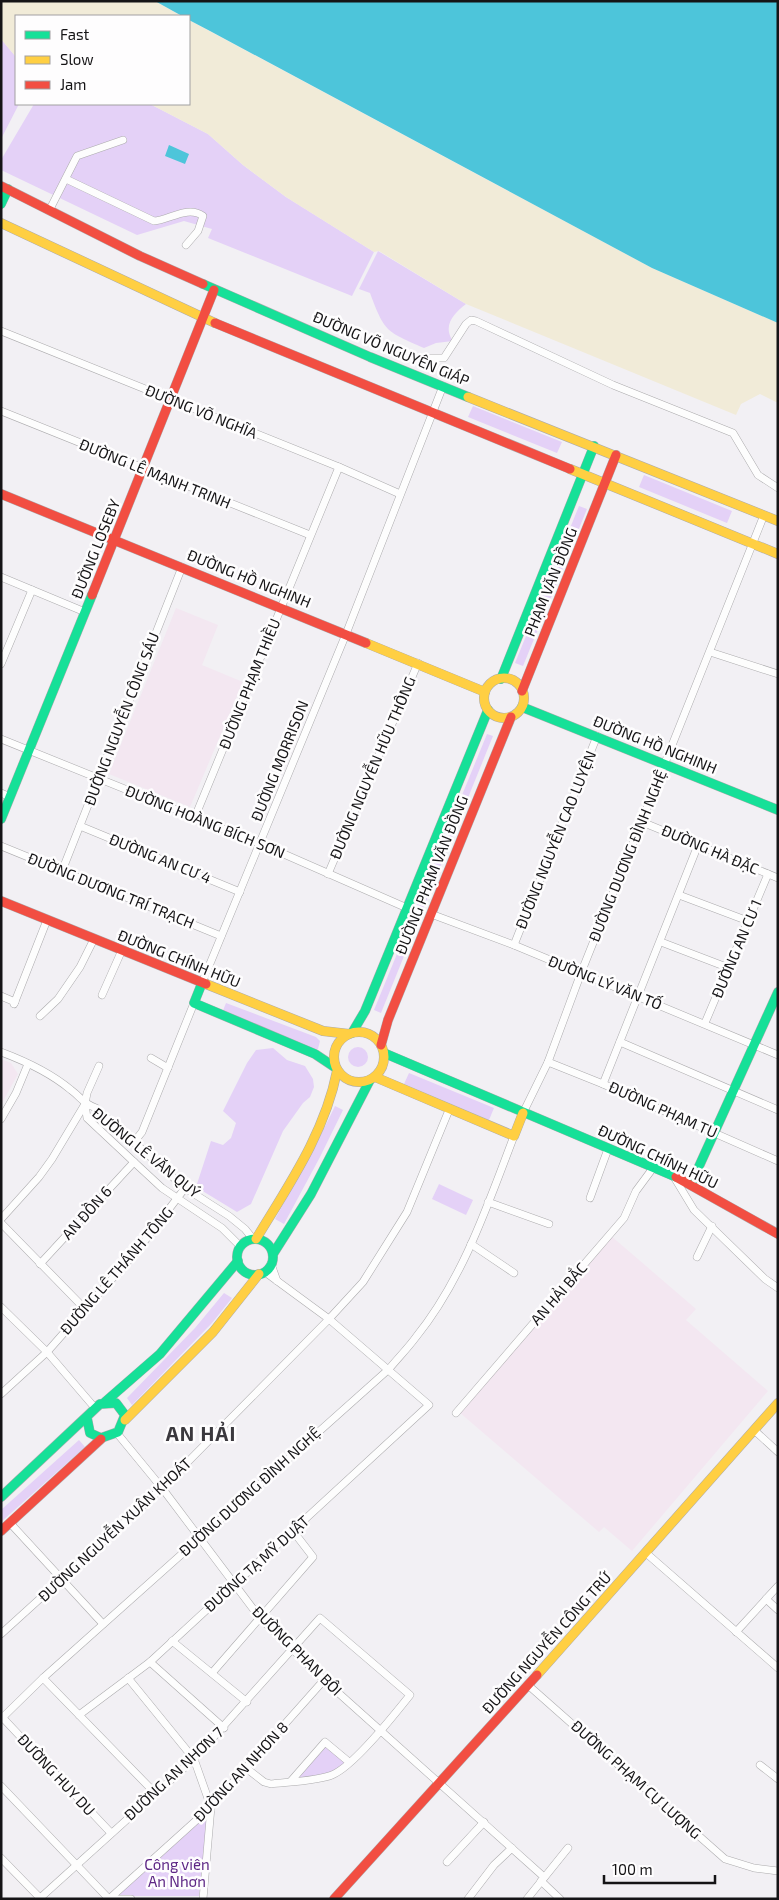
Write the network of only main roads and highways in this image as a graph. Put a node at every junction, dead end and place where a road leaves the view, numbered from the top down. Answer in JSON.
{"nodes":[{"id":1,"x":5,"y":188,"type":"edge"},
{"id":2,"x":1,"y":204,"type":"edge"},
{"id":3,"x":1,"y":223,"type":"edge"},
{"id":4,"x":214,"y":290,"type":"junction"},
{"id":5,"x":203,"y":318,"type":"junction"},
{"id":6,"x":594,"y":446,"type":"junction"},
{"id":7,"x":616,"y":455,"type":"junction"},
{"id":8,"x":582,"y":474,"type":"junction"},
{"id":9,"x":605,"y":483,"type":"junction"},
{"id":10,"x":1,"y":494,"type":"edge"},
{"id":11,"x":778,"y":520,"type":"edge"},
{"id":12,"x":114,"y":539,"type":"junction"},
{"id":13,"x":778,"y":554,"type":"edge"},
{"id":14,"x":501,"y":679,"type":"junction"},
{"id":15,"x":522,"y":691,"type":"junction"},
{"id":16,"x":485,"y":692,"type":"junction"},
{"id":17,"x":522,"y":707,"type":"junction"},
{"id":18,"x":488,"y":710,"type":"junction"},
{"id":19,"x":511,"y":717,"type":"junction"},
{"id":20,"x":778,"y":810,"type":"edge"},
{"id":21,"x":1,"y":819,"type":"edge"},
{"id":22,"x":2,"y":903,"type":"edge"},
{"id":23,"x":202,"y":983,"type":"junction"},
{"id":24,"x":778,"y":992,"type":"edge"},
{"id":25,"x":351,"y":1033,"type":"junction"},
{"id":26,"x":382,"y":1049,"type":"junction"},
{"id":27,"x":336,"y":1070,"type":"junction"},
{"id":28,"x":373,"y":1079,"type":"junction"},
{"id":29,"x":524,"y":1113,"type":"junction"},
{"id":30,"x":691,"y":1184,"type":"junction"},
{"id":31,"x":778,"y":1234,"type":"edge"},
{"id":32,"x":254,"y":1239,"type":"junction"},
{"id":33,"x":273,"y":1254,"type":"junction"},
{"id":34,"x":238,"y":1261,"type":"junction"},
{"id":35,"x":262,"y":1273,"type":"junction"},
{"id":36,"x":105,"y":1402,"type":"junction"},
{"id":37,"x":777,"y":1405,"type":"edge"},
{"id":38,"x":87,"y":1418,"type":"junction"},
{"id":39,"x":125,"y":1420,"type":"junction"},
{"id":40,"x":101,"y":1439,"type":"junction"},
{"id":41,"x":1,"y":1497,"type":"edge"},
{"id":42,"x":1,"y":1531,"type":"edge"},
{"id":43,"x":334,"y":1899,"type":"edge"}],
"edges":[{"from":1,"to":2,"type":"main road"},
{"from":1,"to":4,"type":"main road","name":"ĐƯỜNG VÕ NGUYÊN GIÁP"},
{"from":3,"to":5,"type":"main road"},
{"from":4,"to":5,"type":"main road","name":"ĐƯỜNG LOSEBY"},
{"from":4,"to":6,"type":"main road","name":"ĐƯỜNG VÕ NGUYÊN GIÁP"},
{"from":5,"to":8,"type":"main road"},
{"from":5,"to":12,"type":"main road","name":"ĐƯỜNG LOSEBY"},
{"from":6,"to":7,"type":"main road","name":"ĐƯỜNG VÕ NGUYÊN GIÁP"},
{"from":6,"to":8,"type":"main road"},
{"from":7,"to":9,"type":"main road"},
{"from":7,"to":11,"type":"main road","name":"ĐƯỜNG VÕ NGUYÊN GIÁP"},
{"from":8,"to":9,"type":"main road"},
{"from":8,"to":14,"type":"main road","name":"PHẠM VĂN ĐỒNG"},
{"from":9,"to":13,"type":"main road"},
{"from":9,"to":15,"type":"main road","name":"PHẠM VĂN ĐỒNG"},
{"from":10,"to":12,"type":"main road","name":"ĐƯỜNG HỒ NGHINH"},
{"from":12,"to":16,"type":"main road","name":"ĐƯỜNG HỒ NGHINH"},
{"from":12,"to":21,"type":"main road","name":"ĐƯỜNG LOSEBY"},
{"from":14,"to":15,"type":"main road"},
{"from":14,"to":16,"type":"main road"},
{"from":15,"to":17,"type":"main road"},
{"from":16,"to":18,"type":"main road"},
{"from":17,"to":19,"type":"main road"},
{"from":17,"to":20,"type":"main road","name":"ĐƯỜNG HỒ NGHINH"},
{"from":18,"to":19,"type":"main road"},
{"from":18,"to":25,"type":"main road","name":"ĐƯỜNG PHẠM VĂN ĐỒNG"},
{"from":19,"to":26,"type":"main road","name":"ĐƯỜNG PHẠM VĂN ĐỒNG"},
{"from":22,"to":23,"type":"main road","name":"ĐƯỜNG CHÍNH HỮU"},
{"from":23,"to":25,"type":"main road","name":"ĐƯỜNG CHÍNH HỮU"},
{"from":23,"to":27,"type":"main road","name":"ĐƯỜNG MORRISON"},
{"from":24,"to":30,"type":"main road"},
{"from":25,"to":26,"type":"main road"},
{"from":25,"to":27,"type":"main road"},
{"from":26,"to":28,"type":"main road"},
{"from":26,"to":29,"type":"main road","name":"ĐƯỜNG CHÍNH HỮU"},
{"from":27,"to":28,"type":"main road"},
{"from":27,"to":32,"type":"main road"},
{"from":28,"to":29,"type":"main road"},
{"from":28,"to":33,"type":"main road"},
{"from":29,"to":30,"type":"main road","name":"ĐƯỜNG CHÍNH HỮU"},
{"from":30,"to":31,"type":"main road","name":"ĐƯỜNG CHÍNH HỮU"},
{"from":32,"to":33,"type":"main road"},
{"from":32,"to":34,"type":"main road"},
{"from":33,"to":35,"type":"main road"},
{"from":34,"to":35,"type":"main road"},
{"from":34,"to":36,"type":"main road"},
{"from":35,"to":39,"type":"main road"},
{"from":36,"to":38,"type":"main road"},
{"from":36,"to":39,"type":"main road"},
{"from":37,"to":43,"type":"main road","name":"ĐƯỜNG NGUYỄN CÔNG TRỨ"},
{"from":38,"to":40,"type":"main road"},
{"from":38,"to":41,"type":"main road"},
{"from":39,"to":40,"type":"main road"},
{"from":40,"to":42,"type":"main road"}]}
